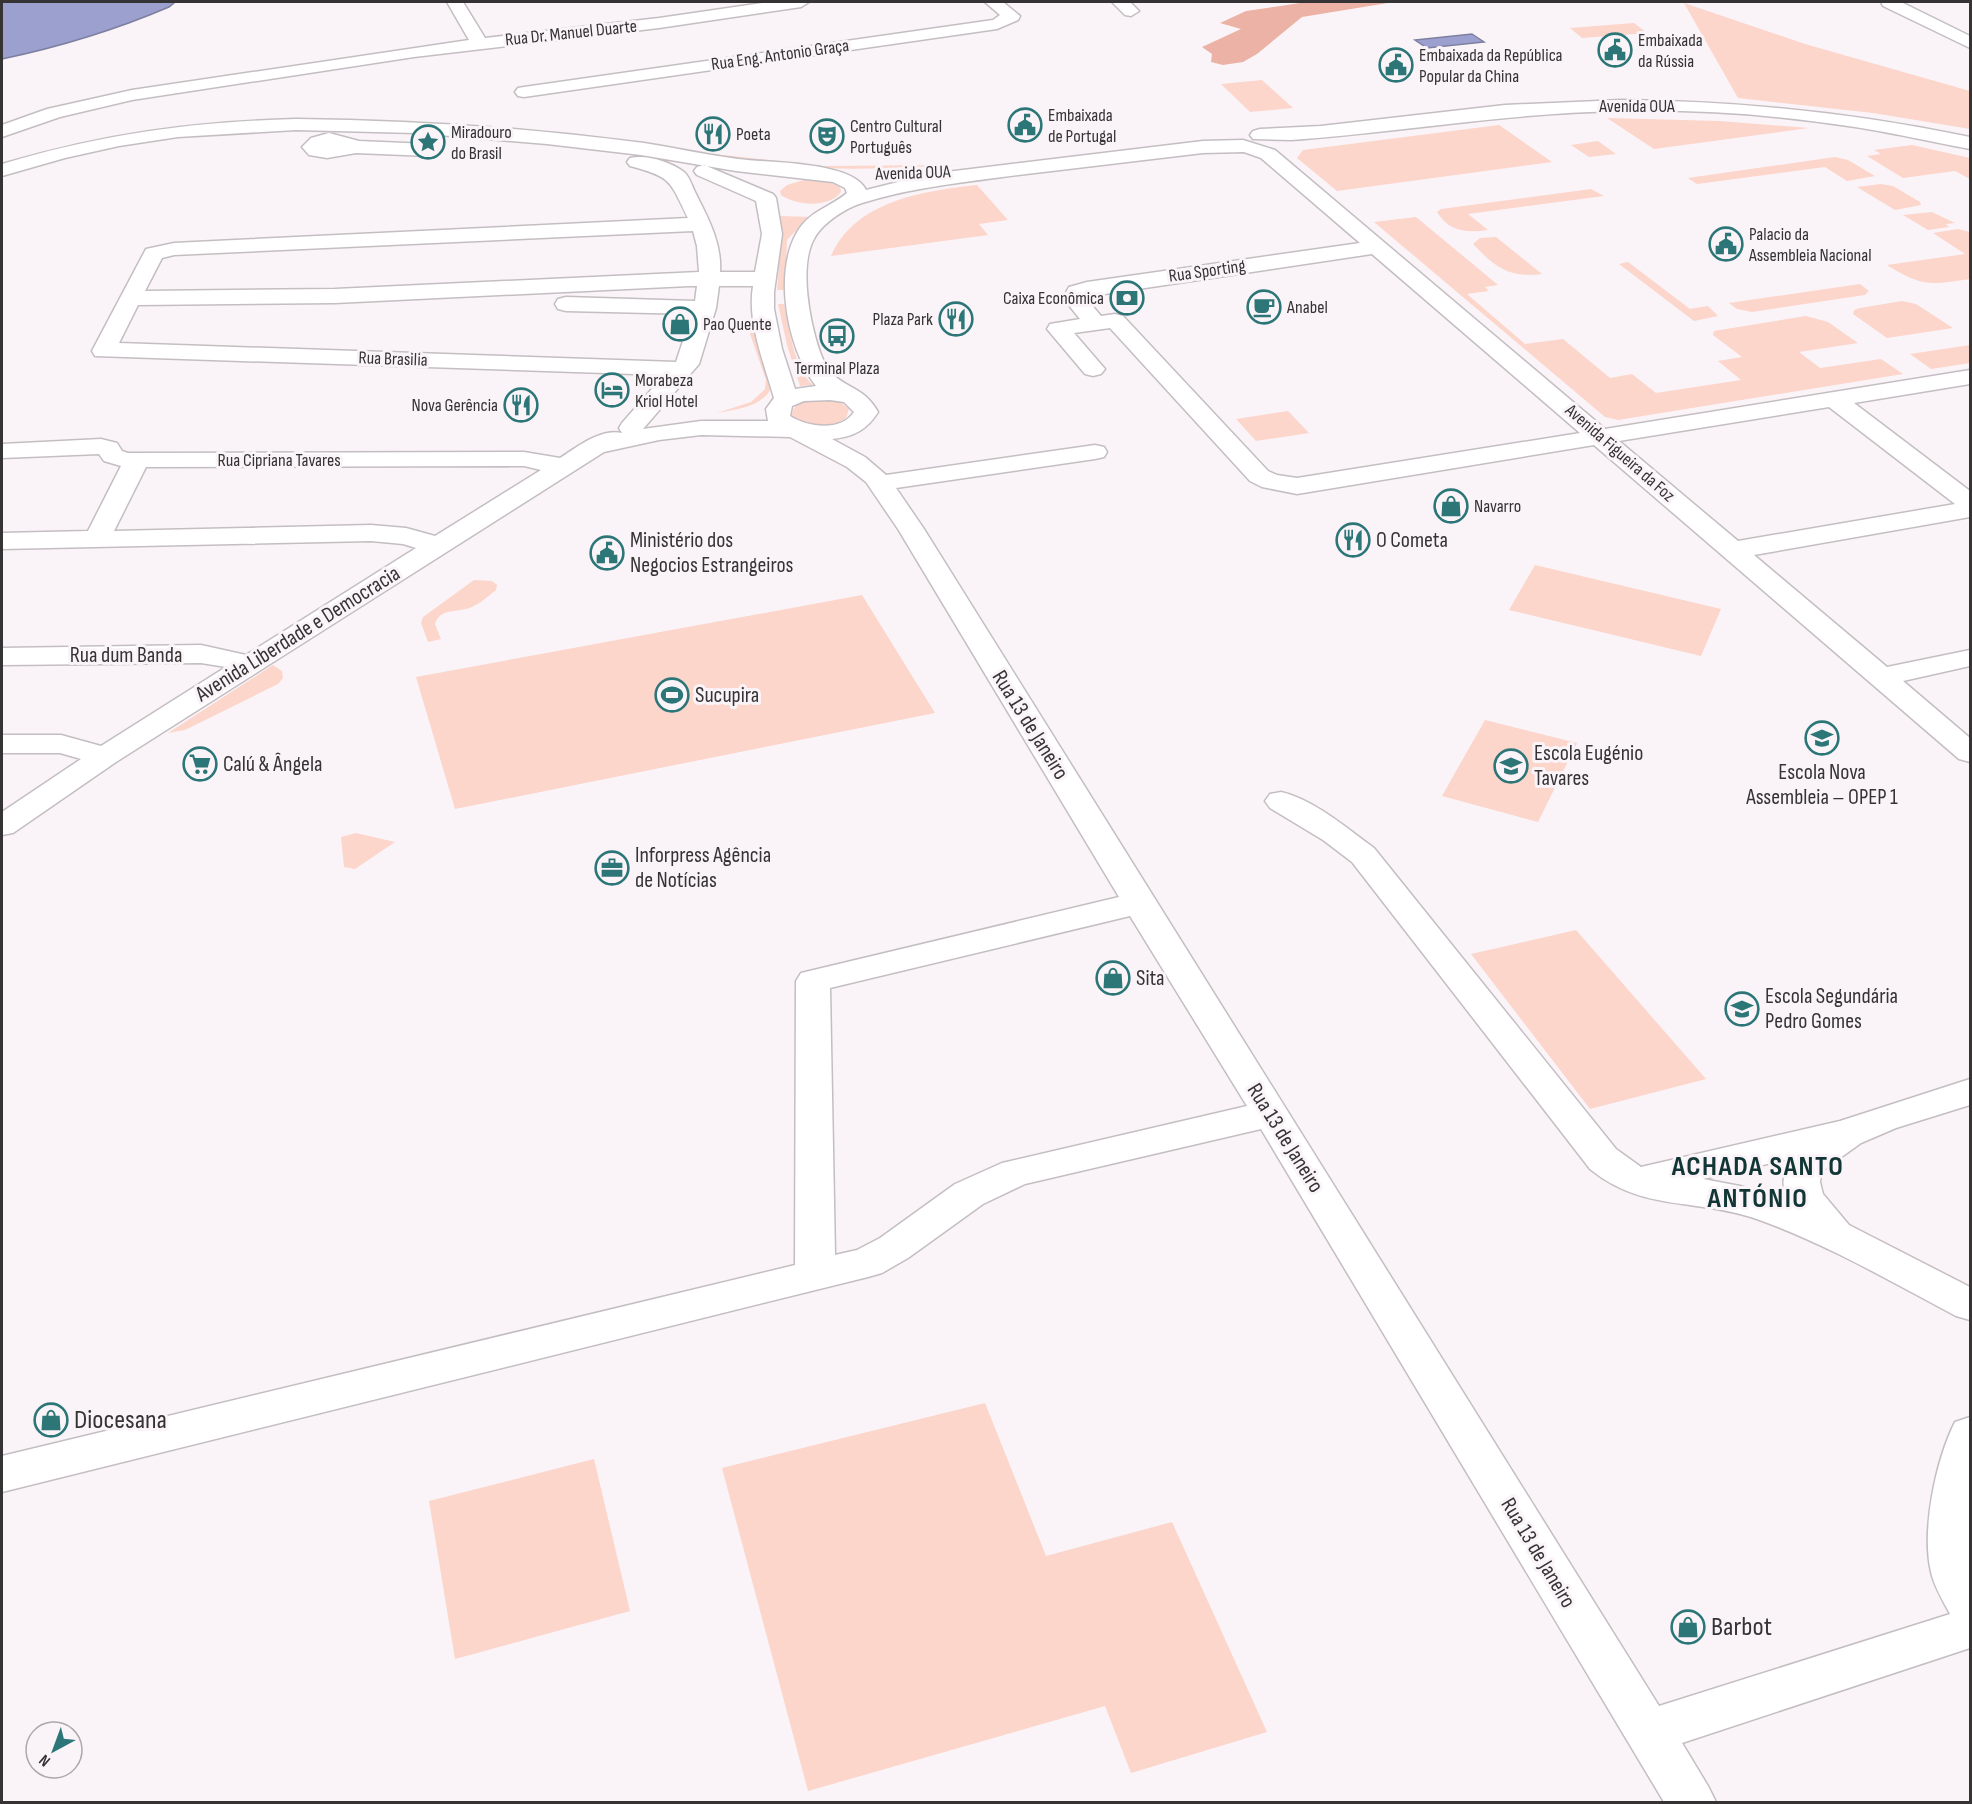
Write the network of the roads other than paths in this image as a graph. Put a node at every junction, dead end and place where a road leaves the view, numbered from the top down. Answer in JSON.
{"nodes":[{"id":1,"x":455,"y":2,"type":"edge"},
{"id":2,"x":801,"y":2,"type":"edge"},
{"id":3,"x":993,"y":2,"type":"edge"},
{"id":4,"x":1889,"y":2,"type":"edge"},
{"id":5,"x":726,"y":7,"type":"edge"},
{"id":6,"x":748,"y":26,"type":"dead end"},
{"id":7,"x":764,"y":41,"type":"dead end"},
{"id":8,"x":479,"y":43,"type":"junction"},
{"id":9,"x":1971,"y":43,"type":"edge"},
{"id":10,"x":779,"y":55,"type":"junction"},
{"id":11,"x":341,"y":63,"type":"junction"},
{"id":12,"x":524,"y":92,"type":"dead end"},
{"id":13,"x":2,"y":119,"type":"edge"},
{"id":14,"x":2,"y":131,"type":"edge"},
{"id":15,"x":1971,"y":143,"type":"edge"},
{"id":16,"x":1257,"y":144,"type":"junction"},
{"id":17,"x":610,"y":145,"type":"junction"},
{"id":18,"x":356,"y":147,"type":"dead end"},
{"id":19,"x":2,"y":170,"type":"edge"},
{"id":20,"x":1003,"y":170,"type":"junction"},
{"id":21,"x":819,"y":174,"type":"junction"},
{"id":22,"x":766,"y":198,"type":"junction"},
{"id":23,"x":850,"y":200,"type":"junction"},
{"id":24,"x":701,"y":224,"type":"junction"},
{"id":25,"x":1377,"y":247,"type":"junction"},
{"id":26,"x":710,"y":279,"type":"junction"},
{"id":27,"x":765,"y":279,"type":"junction"},
{"id":28,"x":335,"y":296,"type":"junction"},
{"id":29,"x":132,"y":298,"type":"junction"},
{"id":30,"x":705,"y":308,"type":"junction"},
{"id":31,"x":1096,"y":324,"type":"junction"},
{"id":32,"x":683,"y":369,"type":"junction"},
{"id":33,"x":1094,"y":369,"type":"dead end"},
{"id":34,"x":1971,"y":377,"type":"edge"},
{"id":35,"x":850,"y":396,"type":"junction"},
{"id":36,"x":1834,"y":399,"type":"junction"},
{"id":37,"x":786,"y":400,"type":"junction"},
{"id":38,"x":858,"y":423,"type":"junction"},
{"id":39,"x":631,"y":428,"type":"dead end"},
{"id":40,"x":795,"y":430,"type":"junction"},
{"id":41,"x":1601,"y":438,"type":"junction"},
{"id":42,"x":596,"y":446,"type":"junction"},
{"id":43,"x":2,"y":451,"type":"edge"},
{"id":44,"x":1095,"y":452,"type":"dead end"},
{"id":45,"x":136,"y":460,"type":"junction"},
{"id":46,"x":563,"y":466,"type":"junction"},
{"id":47,"x":877,"y":480,"type":"junction"},
{"id":48,"x":1971,"y":503,"type":"edge"},
{"id":49,"x":1971,"y":509,"type":"edge"},
{"id":50,"x":97,"y":539,"type":"junction"},
{"id":51,"x":2,"y":540,"type":"edge"},
{"id":52,"x":438,"y":546,"type":"junction"},
{"id":53,"x":1734,"y":550,"type":"junction"},
{"id":54,"x":2,"y":656,"type":"edge"},
{"id":55,"x":1971,"y":658,"type":"edge"},
{"id":56,"x":249,"y":665,"type":"junction"},
{"id":57,"x":1971,"y":680,"type":"edge"},
{"id":58,"x":1892,"y":686,"type":"junction"},
{"id":59,"x":2,"y":744,"type":"edge"},
{"id":60,"x":1971,"y":753,"type":"edge"},
{"id":61,"x":105,"y":756,"type":"junction"},
{"id":62,"x":1281,"y":801,"type":"dead end"},
{"id":63,"x":2,"y":826,"type":"edge"},
{"id":64,"x":1138,"y":903,"type":"junction"},
{"id":65,"x":1971,"y":1092,"type":"edge"},
{"id":66,"x":1270,"y":1114,"type":"junction"},
{"id":67,"x":1854,"y":1130,"type":"junction"},
{"id":68,"x":1635,"y":1182,"type":"junction"},
{"id":69,"x":1835,"y":1233,"type":"junction"},
{"id":70,"x":815,"y":1276,"type":"junction"},
{"id":71,"x":1971,"y":1305,"type":"edge"},
{"id":72,"x":1971,"y":1434,"type":"edge"},
{"id":73,"x":2,"y":1474,"type":"edge"},
{"id":74,"x":1971,"y":1608,"type":"edge"},
{"id":75,"x":1971,"y":1628,"type":"edge"},
{"id":76,"x":1648,"y":1732,"type":"junction"},
{"id":77,"x":1691,"y":1803,"type":"edge"}],
"edges":[{"from":1,"to":8,"type":"street"},
{"from":2,"to":5,"type":"street","name":"Rua Dr. Manuel Duarte"},
{"from":3,"to":10,"type":"street","name":"Rua Eng. Antonio Graça"},
{"from":4,"to":9,"type":"street"},
{"from":5,"to":6,"type":"street"},
{"from":5,"to":8,"type":"street","name":"Rua Dr. Manuel Duarte"},
{"from":7,"to":10,"type":"street"},
{"from":8,"to":11,"type":"street","name":"Rua Dr. Manuel Duarte"},
{"from":10,"to":12,"type":"street","name":"Rua Eng. Antonio Graça"},
{"from":11,"to":13,"type":"street","name":"Rua Dr. Manuel Duarte"},
{"from":11,"to":14,"type":"street","name":"Rua Dr. Manuel Duarte"},
{"from":15,"to":16,"type":"street","name":"Avenida OUA"},
{"from":16,"to":20,"type":"street","name":"Avenida OUA"},
{"from":16,"to":25,"type":"street","name":"Avenida Figueira da Foz"},
{"from":17,"to":19,"type":"street"},
{"from":17,"to":21,"type":"street"},
{"from":17,"to":22,"type":"street"},
{"from":18,"to":24,"type":"street"},
{"from":20,"to":21,"type":"street","name":"Avenida OUA"},
{"from":20,"to":23,"type":"street","name":"Avenida OUA"},
{"from":21,"to":22,"type":"street"},
{"from":21,"to":23,"type":"street"},
{"from":22,"to":23,"type":"street","name":"Avenida OUA"},
{"from":22,"to":27,"type":"street"},
{"from":23,"to":35,"type":"street"},
{"from":24,"to":26,"type":"street"},
{"from":24,"to":29,"type":"street"},
{"from":25,"to":31,"type":"street","name":"Rua Sporting"},
{"from":25,"to":41,"type":"street","name":"Avenida Figueira da Foz"},
{"from":26,"to":27,"type":"street"},
{"from":26,"to":28,"type":"street"},
{"from":26,"to":30,"type":"street"},
{"from":27,"to":37,"type":"street"},
{"from":28,"to":29,"type":"street"},
{"from":28,"to":30,"type":"street"},
{"from":29,"to":32,"type":"street","name":"Rua Brasilia"},
{"from":30,"to":32,"type":"street"},
{"from":31,"to":33,"type":"street"},
{"from":31,"to":41,"type":"street"},
{"from":32,"to":39,"type":"street"},
{"from":34,"to":36,"type":"street"},
{"from":35,"to":37,"type":"street","name":"Avenida Liberdade e Democracia"},
{"from":35,"to":38,"type":"street","name":"Rua 13 de Janeiro"},
{"from":36,"to":41,"type":"street"},
{"from":36,"to":48,"type":"street"},
{"from":37,"to":40,"type":"street"},
{"from":37,"to":42,"type":"street","name":"Avenida Liberdade e Democracia"},
{"from":38,"to":40,"type":"street","name":"Avenida Liberdade e Democracia"},
{"from":38,"to":47,"type":"street","name":"Rua 13 de Janeiro"},
{"from":40,"to":42,"type":"street","name":"Avenida Liberdade e Democracia"},
{"from":40,"to":47,"type":"street","name":"Rua 13 de Janeiro"},
{"from":41,"to":53,"type":"street","name":"Avenida Figueira da Foz"},
{"from":42,"to":46,"type":"street","name":"Avenida Liberdade e Democracia"},
{"from":43,"to":45,"type":"street","name":"Rua Cipriana Tavares"},
{"from":44,"to":47,"type":"street"},
{"from":45,"to":46,"type":"street","name":"Rua Cipriana Tavares"},
{"from":45,"to":50,"type":"street"},
{"from":46,"to":52,"type":"street","name":"Avenida Liberdade e Democracia"},
{"from":47,"to":64,"type":"street","name":"Rua 13 de Janeiro"},
{"from":49,"to":53,"type":"street"},
{"from":50,"to":51,"type":"street"},
{"from":50,"to":52,"type":"street"},
{"from":52,"to":56,"type":"street","name":"Avenida Liberdade e Democracia"},
{"from":53,"to":58,"type":"street","name":"Avenida Figueira da Foz"},
{"from":54,"to":56,"type":"street","name":"Rua dum Banda"},
{"from":55,"to":58,"type":"street"},
{"from":56,"to":61,"type":"street","name":"Avenida Liberdade e Democracia"},
{"from":57,"to":58,"type":"street"},
{"from":58,"to":60,"type":"street","name":"Avenida Figueira da Foz"},
{"from":59,"to":61,"type":"street"},
{"from":61,"to":63,"type":"street","name":"Avenida Liberdade e Democracia"},
{"from":62,"to":68,"type":"street"},
{"from":64,"to":66,"type":"street","name":"Rua 13 de Janeiro"},
{"from":64,"to":70,"type":"street"},
{"from":65,"to":67,"type":"street"},
{"from":66,"to":70,"type":"street"},
{"from":66,"to":76,"type":"street","name":"Rua 13 de Janeiro"},
{"from":67,"to":68,"type":"street"},
{"from":67,"to":69,"type":"street"},
{"from":68,"to":69,"type":"street"},
{"from":69,"to":71,"type":"street"},
{"from":70,"to":73,"type":"street"},
{"from":72,"to":74,"type":"street"},
{"from":75,"to":76,"type":"street"},
{"from":76,"to":77,"type":"street","name":"Rua 13 de Janeiro"}]}
